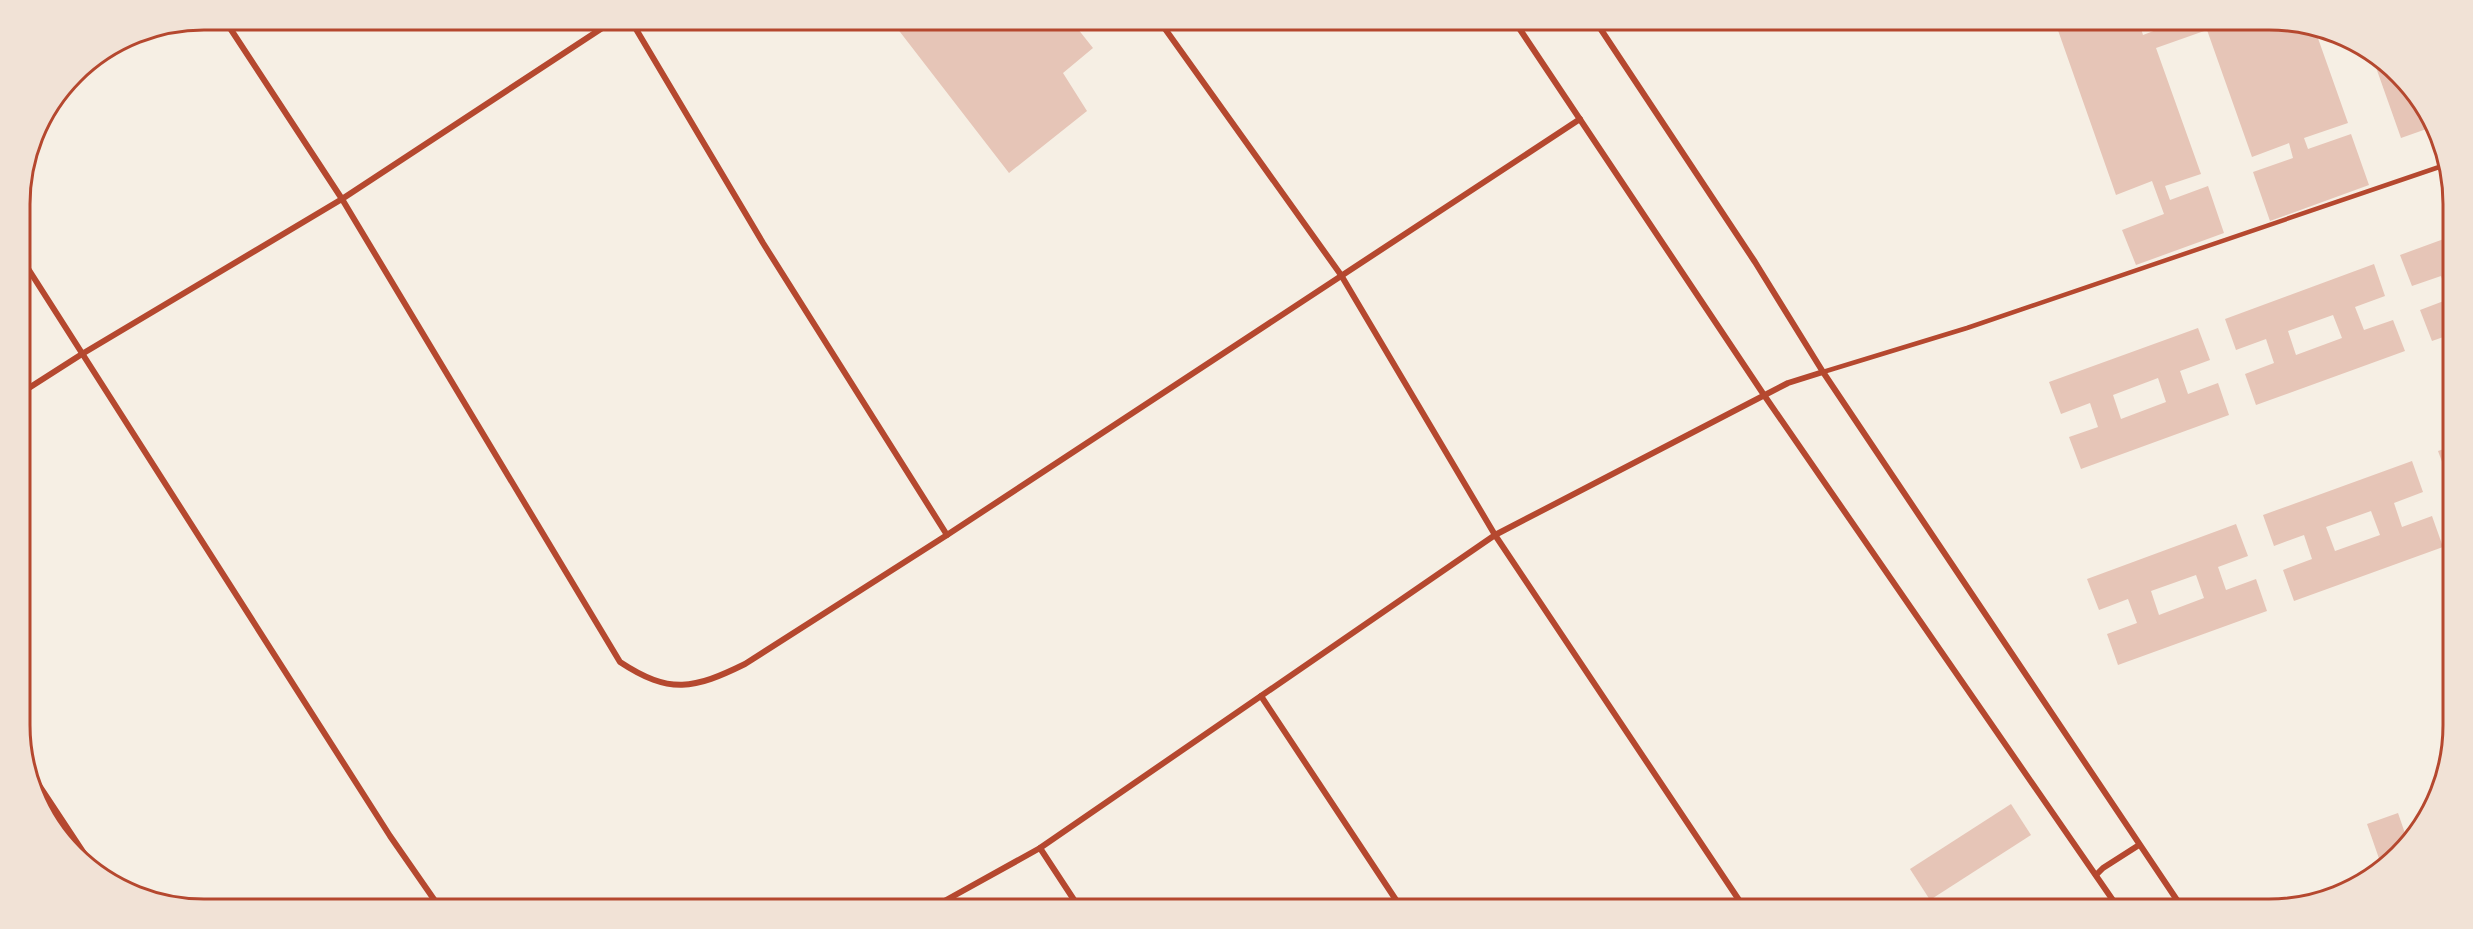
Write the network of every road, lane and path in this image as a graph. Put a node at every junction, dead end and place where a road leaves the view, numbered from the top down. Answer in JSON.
{"nodes":[{"id":1,"x":231,"y":30,"type":"edge"},
{"id":2,"x":601,"y":30,"type":"edge"},
{"id":3,"x":636,"y":30,"type":"edge"},
{"id":4,"x":1165,"y":30,"type":"edge"},
{"id":5,"x":1520,"y":30,"type":"edge"},
{"id":6,"x":1601,"y":30,"type":"edge"},
{"id":7,"x":1580,"y":119,"type":"junction"},
{"id":8,"x":2439,"y":167,"type":"edge"},
{"id":9,"x":342,"y":199,"type":"junction"},
{"id":10,"x":30,"y":272,"type":"edge"},
{"id":11,"x":1341,"y":275,"type":"junction"},
{"id":12,"x":82,"y":354,"type":"junction"},
{"id":13,"x":1823,"y":372,"type":"junction"},
{"id":14,"x":30,"y":387,"type":"edge"},
{"id":15,"x":1764,"y":395,"type":"junction"},
{"id":16,"x":947,"y":535,"type":"junction"},
{"id":17,"x":1495,"y":535,"type":"junction"},
{"id":18,"x":1261,"y":696,"type":"junction"},
{"id":19,"x":44,"y":793,"type":"edge"},
{"id":20,"x":2139,"y":845,"type":"junction"},
{"id":21,"x":79,"y":846,"type":"edge"},
{"id":22,"x":1040,"y":848,"type":"junction"},
{"id":23,"x":2096,"y":875,"type":"junction"},
{"id":24,"x":434,"y":899,"type":"edge"},
{"id":25,"x":948,"y":899,"type":"edge"},
{"id":26,"x":1073,"y":899,"type":"edge"},
{"id":27,"x":1395,"y":899,"type":"edge"},
{"id":28,"x":1738,"y":899,"type":"edge"},
{"id":29,"x":2112,"y":899,"type":"edge"},
{"id":30,"x":2176,"y":899,"type":"edge"}],
"edges":[{"from":1,"to":9,"type":"street"},
{"from":2,"to":9,"type":"street"},
{"from":3,"to":16,"type":"street"},
{"from":4,"to":11,"type":"street"},
{"from":5,"to":7,"type":"street"},
{"from":6,"to":13,"type":"street"},
{"from":7,"to":11,"type":"street"},
{"from":7,"to":15,"type":"street"},
{"from":8,"to":13,"type":"lane"},
{"from":9,"to":12,"type":"street"},
{"from":9,"to":16,"type":"street"},
{"from":10,"to":12,"type":"street"},
{"from":11,"to":16,"type":"street"},
{"from":11,"to":17,"type":"street"},
{"from":12,"to":14,"type":"street"},
{"from":12,"to":24,"type":"street"},
{"from":13,"to":15,"type":"street"},
{"from":13,"to":20,"type":"street"},
{"from":15,"to":17,"type":"street"},
{"from":15,"to":23,"type":"street"},
{"from":17,"to":18,"type":"street"},
{"from":17,"to":28,"type":"street"},
{"from":18,"to":22,"type":"street"},
{"from":18,"to":27,"type":"street"},
{"from":19,"to":21,"type":"street"},
{"from":20,"to":23,"type":"street"},
{"from":20,"to":30,"type":"street"},
{"from":22,"to":25,"type":"street"},
{"from":22,"to":26,"type":"street"},
{"from":23,"to":29,"type":"street"}]}
